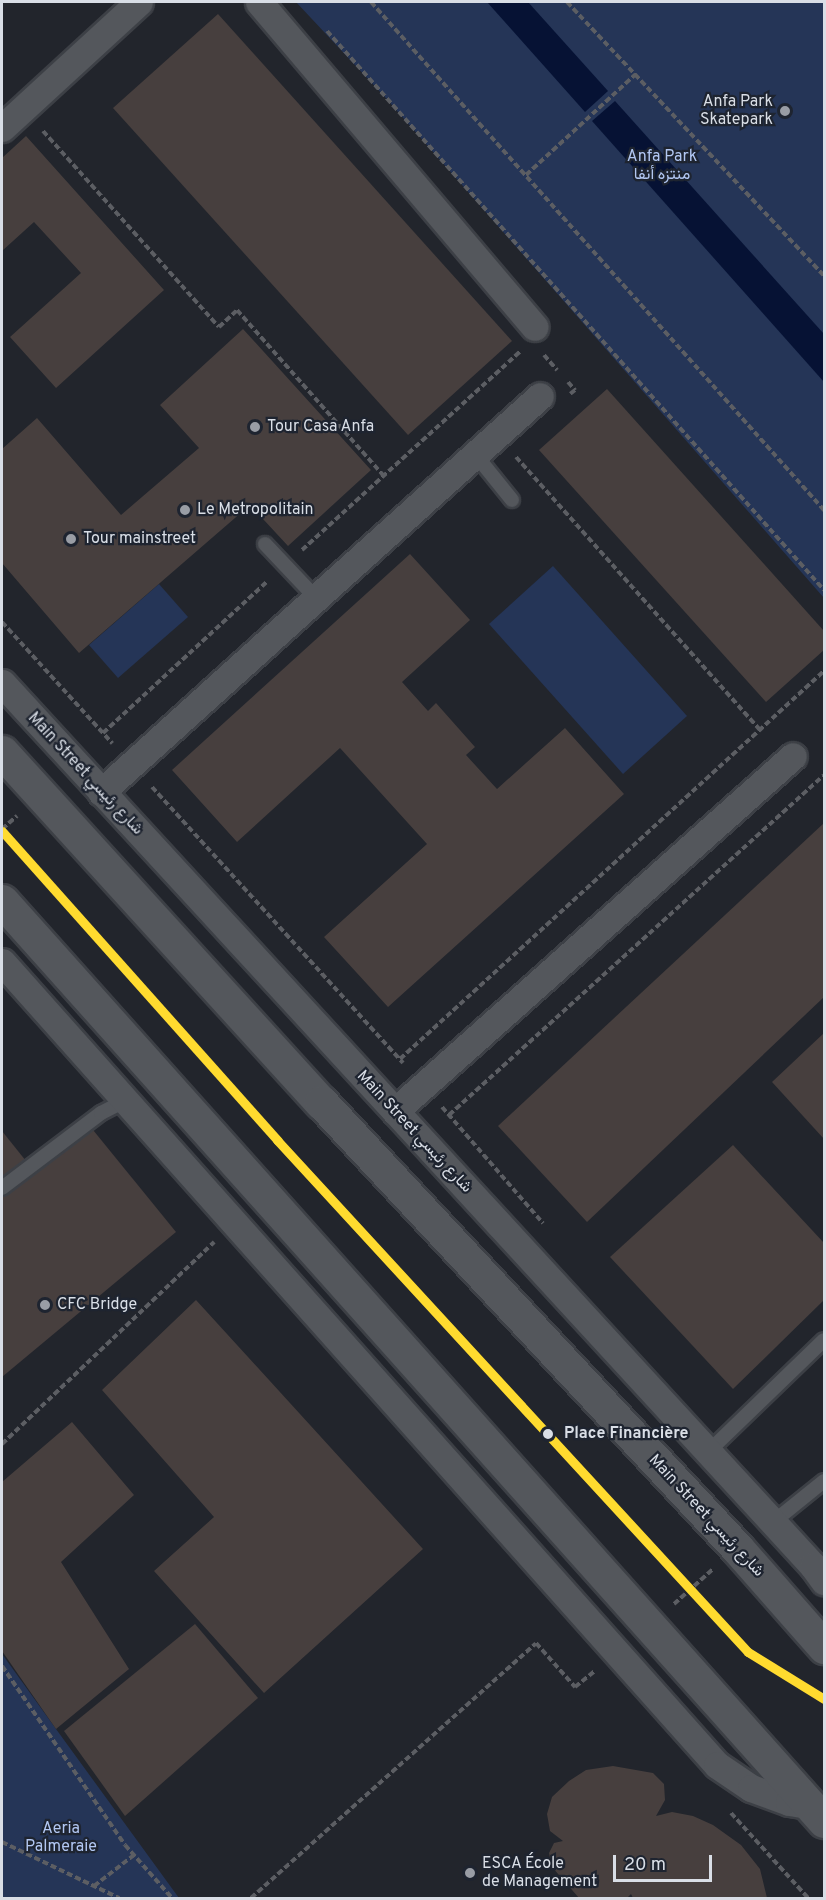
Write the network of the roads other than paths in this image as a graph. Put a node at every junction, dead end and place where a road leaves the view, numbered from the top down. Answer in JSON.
{"nodes":[{"id":1,"x":139,"y":2,"type":"edge"},
{"id":2,"x":260,"y":2,"type":"edge"},
{"id":3,"x":2,"y":128,"type":"edge"},
{"id":4,"x":529,"y":338,"type":"road end"},
{"id":5,"x":540,"y":396,"type":"dead end"},
{"id":6,"x":475,"y":454,"type":"junction"},
{"id":7,"x":512,"y":500,"type":"dead end"},
{"id":8,"x":265,"y":544,"type":"dead end"},
{"id":9,"x":316,"y":598,"type":"junction"},
{"id":10,"x":2,"y":683,"type":"edge"},
{"id":11,"x":2,"y":752,"type":"edge"},
{"id":12,"x":793,"y":756,"type":"dead end"},
{"id":13,"x":101,"y":792,"type":"junction"},
{"id":14,"x":2,"y":900,"type":"edge"},
{"id":15,"x":2,"y":962,"type":"edge"},
{"id":16,"x":125,"y":1101,"type":"junction"},
{"id":17,"x":395,"y":1111,"type":"junction"},
{"id":18,"x":2,"y":1188,"type":"edge"},
{"id":19,"x":825,"y":1340,"type":"edge"},
{"id":20,"x":708,"y":1452,"type":"junction"},
{"id":21,"x":825,"y":1481,"type":"edge"},
{"id":22,"x":772,"y":1523,"type":"junction"},
{"id":23,"x":825,"y":1581,"type":"edge"},
{"id":24,"x":824,"y":1646,"type":"edge"},
{"id":25,"x":817,"y":1813,"type":"edge"}],
"edges":[{"from":1,"to":3,"type":"street"},
{"from":2,"to":4,"type":"street"},
{"from":5,"to":6,"type":"street"},
{"from":6,"to":7,"type":"lane"},
{"from":6,"to":9,"type":"street"},
{"from":8,"to":9,"type":"lane"},
{"from":9,"to":13,"type":"street"},
{"from":10,"to":13,"type":"street","name":"Main Street شارع رئيسي"},
{"from":11,"to":24,"type":"main road","name":"Main Street شارع رئيسي"},
{"from":12,"to":17,"type":"street"},
{"from":13,"to":17,"type":"street","name":"Main Street شارع رئيسي"},
{"from":14,"to":25,"type":"main road"},
{"from":15,"to":16,"type":"street"},
{"from":16,"to":18,"type":"lane"},
{"from":16,"to":25,"type":"street"},
{"from":17,"to":20,"type":"street","name":"Main Street شارع رئيسي"},
{"from":19,"to":20,"type":"lane"},
{"from":20,"to":22,"type":"street","name":"Main Street شارع رئيسي"},
{"from":21,"to":22,"type":"lane"},
{"from":22,"to":23,"type":"street","name":"Main Street شارع رئيسي"}]}
